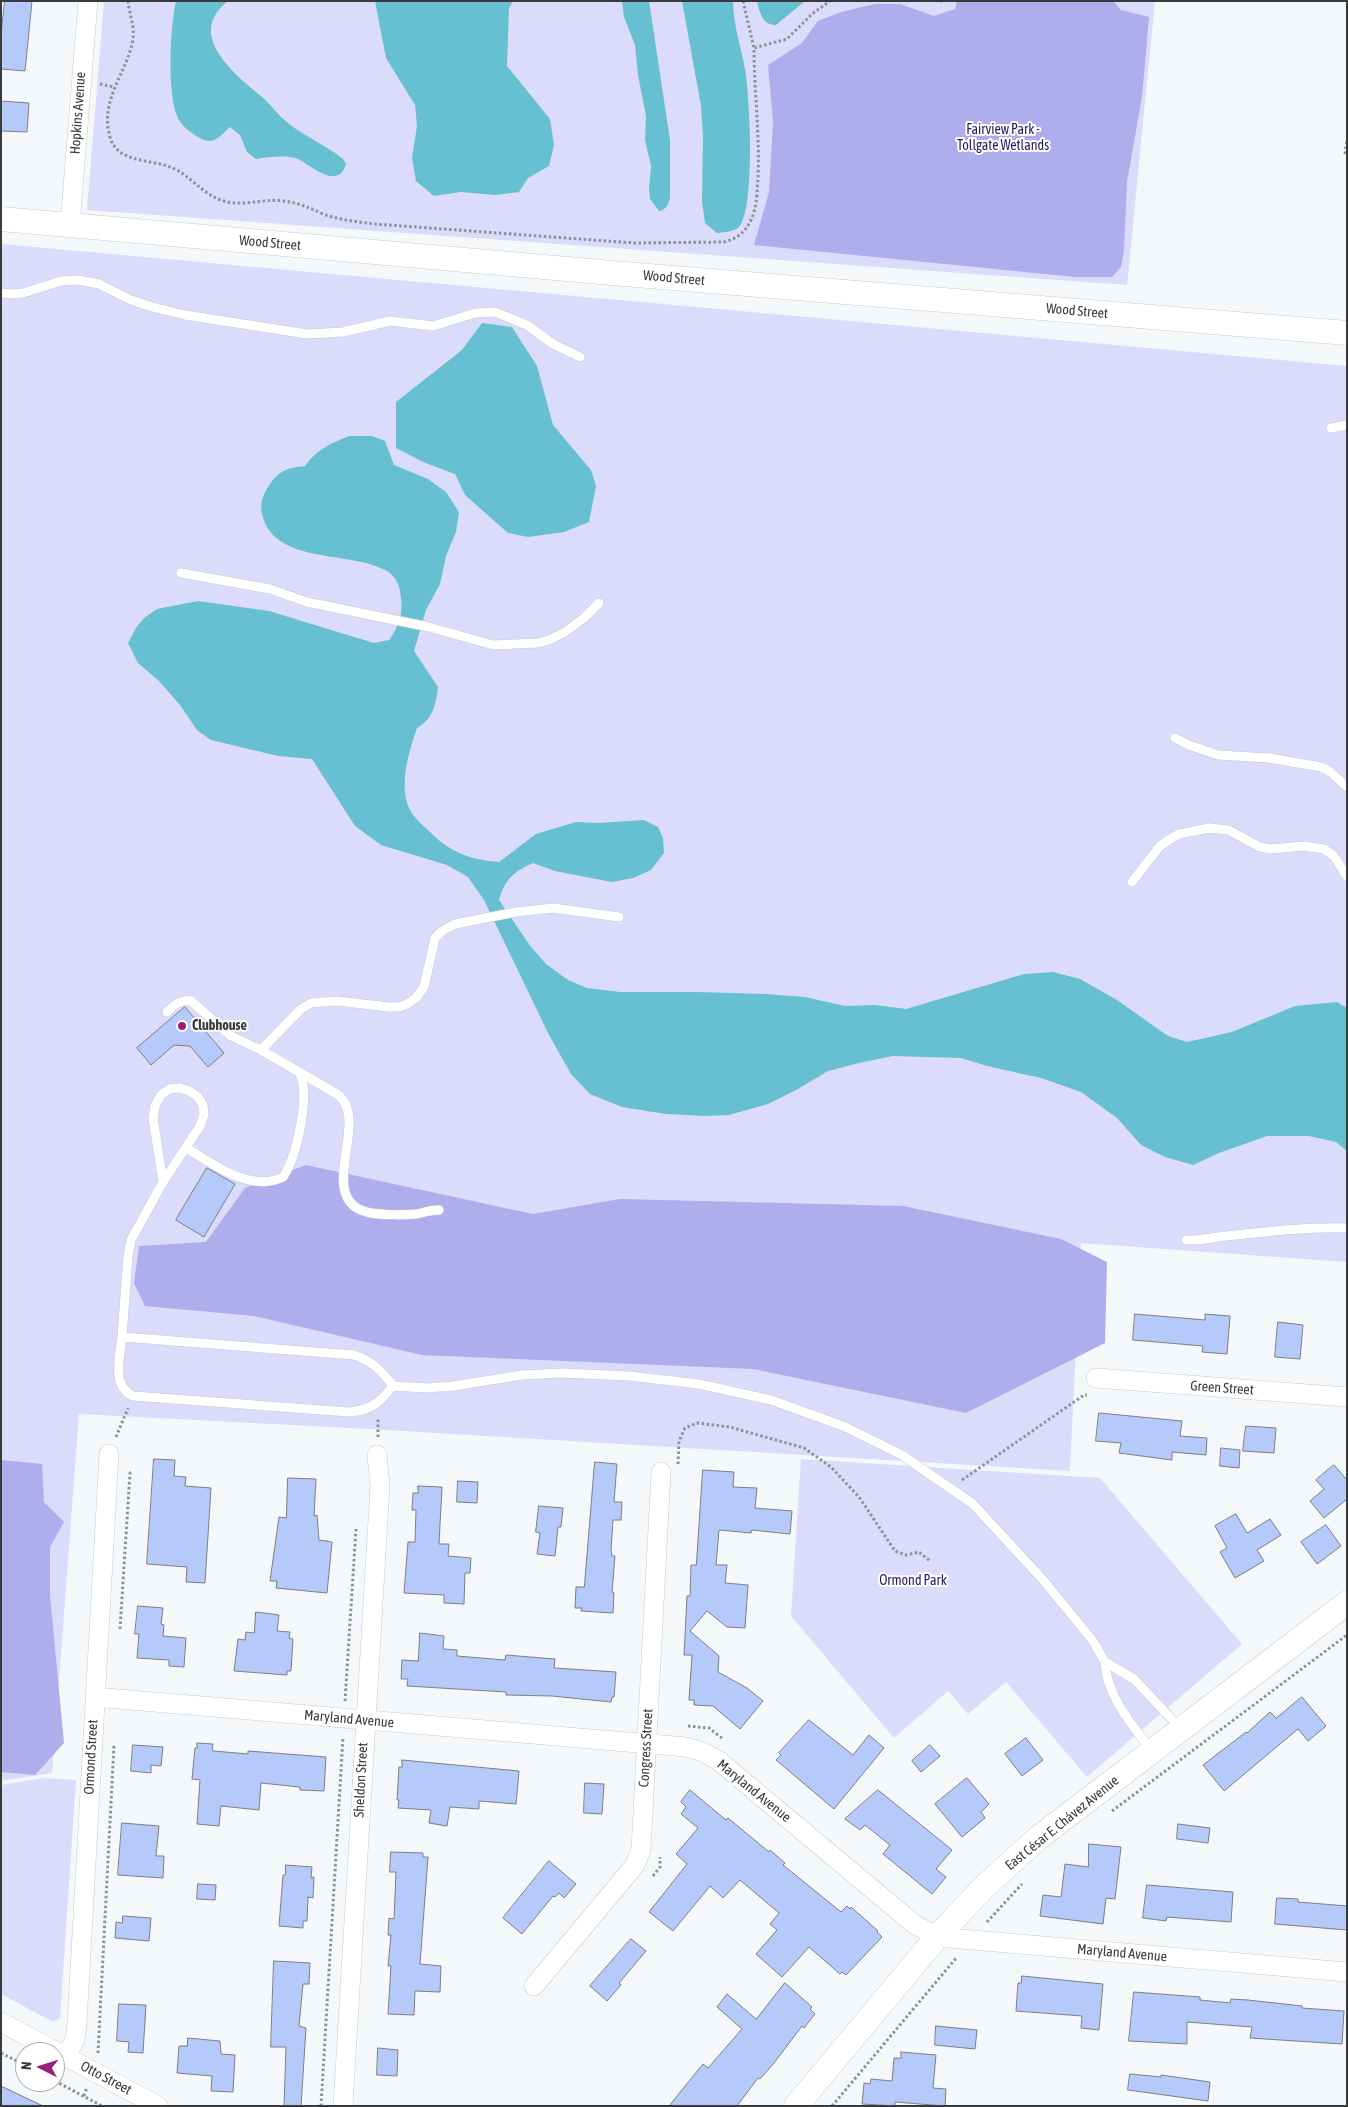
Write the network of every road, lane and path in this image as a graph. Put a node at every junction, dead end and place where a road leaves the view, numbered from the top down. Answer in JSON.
{"nodes":[{"id":1,"x":88,"y":1,"type":"edge"},
{"id":2,"x":128,"y":1,"type":"edge"},
{"id":3,"x":743,"y":1,"type":"edge"},
{"id":4,"x":830,"y":1,"type":"edge"},
{"id":5,"x":754,"y":48,"type":"junction"},
{"id":6,"x":1347,"y":140,"type":"edge"},
{"id":7,"x":1345,"y":154,"type":"dead end"},
{"id":8,"x":1,"y":219,"type":"edge"},
{"id":9,"x":70,"y":225,"type":"junction"},
{"id":10,"x":1,"y":293,"type":"edge"},
{"id":11,"x":1347,"y":333,"type":"edge"},
{"id":12,"x":580,"y":357,"type":"dead end"},
{"id":13,"x":1347,"y":425,"type":"edge"},
{"id":14,"x":1332,"y":428,"type":"dead end"},
{"id":15,"x":181,"y":573,"type":"dead end"},
{"id":16,"x":599,"y":603,"type":"dead end"},
{"id":17,"x":1175,"y":738,"type":"dead end"},
{"id":18,"x":1347,"y":787,"type":"edge"},
{"id":19,"x":1347,"y":877,"type":"edge"},
{"id":20,"x":1132,"y":882,"type":"dead end"},
{"id":21,"x":619,"y":917,"type":"dead end"},
{"id":22,"x":168,"y":1012,"type":"dead end"},
{"id":23,"x":261,"y":1050,"type":"junction"},
{"id":24,"x":300,"y":1073,"type":"junction"},
{"id":25,"x":186,"y":1148,"type":"junction"},
{"id":26,"x":163,"y":1182,"type":"junction"},
{"id":27,"x":439,"y":1210,"type":"dead end"},
{"id":28,"x":1347,"y":1228,"type":"edge"},
{"id":29,"x":1186,"y":1240,"type":"dead end"},
{"id":30,"x":122,"y":1337,"type":"junction"},
{"id":31,"x":1096,"y":1378,"type":"dead end"},
{"id":32,"x":393,"y":1386,"type":"junction"},
{"id":33,"x":1084,"y":1395,"type":"dead end"},
{"id":34,"x":133,"y":1396,"type":"junction"},
{"id":35,"x":1347,"y":1398,"type":"edge"},
{"id":36,"x":379,"y":1402,"type":"junction"},
{"id":37,"x":109,"y":1454,"type":"joint"},
{"id":38,"x":377,"y":1455,"type":"joint"},
{"id":39,"x":670,"y":1471,"type":"joint"},
{"id":40,"x":130,"y":1473,"type":"dead end"},
{"id":41,"x":950,"y":1488,"type":"junction"},
{"id":42,"x":356,"y":1529,"type":"dead end"},
{"id":43,"x":930,"y":1561,"type":"dead end"},
{"id":44,"x":1347,"y":1603,"type":"edge"},
{"id":45,"x":120,"y":1630,"type":"dead end"},
{"id":46,"x":1347,"y":1635,"type":"edge"},
{"id":47,"x":1105,"y":1662,"type":"junction"},
{"id":48,"x":95,"y":1697,"type":"junction"},
{"id":49,"x":344,"y":1718,"type":"junction"},
{"id":50,"x":365,"y":1720,"type":"junction"},
{"id":51,"x":1181,"y":1729,"type":"junction"},
{"id":52,"x":333,"y":1737,"type":"dead end"},
{"id":53,"x":343,"y":1738,"type":"junction"},
{"id":54,"x":114,"y":1739,"type":"dead end"},
{"id":55,"x":364,"y":1740,"type":"junction"},
{"id":56,"x":647,"y":1744,"type":"junction"},
{"id":57,"x":1152,"y":1752,"type":"junction"},
{"id":58,"x":1109,"y":1813,"type":"dead end"},
{"id":59,"x":1025,"y":1881,"type":"dead end"},
{"id":60,"x":937,"y":1937,"type":"junction"},
{"id":61,"x":972,"y":1940,"type":"junction"},
{"id":62,"x":1347,"y":1972,"type":"edge"},
{"id":63,"x":534,"y":1986,"type":"dead end"},
{"id":64,"x":1,"y":2022,"type":"edge"},
{"id":65,"x":1,"y":2053,"type":"edge"},
{"id":66,"x":66,"y":2057,"type":"junction"},
{"id":67,"x":15,"y":2060,"type":"edge"},
{"id":68,"x":92,"y":2071,"type":"junction"},
{"id":69,"x":65,"y":2086,"type":"edge"},
{"id":70,"x":84,"y":2096,"type":"junction"},
{"id":71,"x":102,"y":2106,"type":"edge"},
{"id":72,"x":158,"y":2106,"type":"edge"},
{"id":73,"x":321,"y":2106,"type":"edge"},
{"id":74,"x":343,"y":2106,"type":"edge"},
{"id":75,"x":796,"y":2106,"type":"edge"},
{"id":76,"x":832,"y":2106,"type":"edge"}],
"edges":[{"from":1,"to":9,"type":"street","name":"Hopkins Avenue"},
{"from":2,"to":5,"type":"path"},
{"from":3,"to":5,"type":"path"},
{"from":4,"to":5,"type":"path"},
{"from":6,"to":7,"type":"path"},
{"from":8,"to":9,"type":"street","name":"Wood Street"},
{"from":9,"to":11,"type":"street","name":"Wood Street"},
{"from":10,"to":12,"type":"lane"},
{"from":13,"to":14,"type":"lane"},
{"from":15,"to":16,"type":"lane"},
{"from":17,"to":18,"type":"lane"},
{"from":19,"to":20,"type":"lane"},
{"from":21,"to":23,"type":"lane"},
{"from":22,"to":23,"type":"lane"},
{"from":23,"to":24,"type":"lane"},
{"from":24,"to":25,"type":"lane"},
{"from":24,"to":27,"type":"lane"},
{"from":25,"to":26,"type":"lane"},
{"from":25,"to":26,"type":"lane"},
{"from":26,"to":30,"type":"lane"},
{"from":28,"to":29,"type":"lane"},
{"from":30,"to":32,"type":"lane"},
{"from":30,"to":34,"type":"lane"},
{"from":31,"to":35,"type":"street","name":"Green Street"},
{"from":32,"to":36,"type":"lane"},
{"from":32,"to":41,"type":"lane"},
{"from":33,"to":41,"type":"path"},
{"from":34,"to":36,"type":"lane"},
{"from":34,"to":37,"type":"path"},
{"from":36,"to":38,"type":"path"},
{"from":37,"to":48,"type":"street","name":"Ormond Street"},
{"from":38,"to":50,"type":"street","name":"Sheldon Street"},
{"from":39,"to":43,"type":"path"},
{"from":39,"to":56,"type":"street","name":"Congress Street"},
{"from":40,"to":45,"type":"path"},
{"from":41,"to":47,"type":"lane"},
{"from":42,"to":49,"type":"path"},
{"from":44,"to":51,"type":"street","name":"East César E. Chávez Avenue"},
{"from":46,"to":58,"type":"path"},
{"from":47,"to":51,"type":"lane"},
{"from":47,"to":57,"type":"lane"},
{"from":48,"to":49,"type":"street","name":"Maryland Avenue"},
{"from":48,"to":66,"type":"street","name":"Ormond Street"},
{"from":49,"to":50,"type":"street","name":"Maryland Avenue"},
{"from":49,"to":53,"type":"path"},
{"from":50,"to":55,"type":"street","name":"Sheldon Street"},
{"from":50,"to":56,"type":"street","name":"Maryland Avenue"},
{"from":51,"to":57,"type":"street","name":"East César E. Chávez Avenue"},
{"from":52,"to":53,"type":"path"},
{"from":53,"to":55,"type":"path"},
{"from":53,"to":73,"type":"path"},
{"from":54,"to":68,"type":"path"},
{"from":55,"to":74,"type":"street","name":"Sheldon Street"},
{"from":56,"to":60,"type":"street","name":"Maryland Avenue"},
{"from":56,"to":63,"type":"street","name":"Congress Street"},
{"from":57,"to":60,"type":"street","name":"East César E. Chávez Avenue"},
{"from":59,"to":61,"type":"path"},
{"from":60,"to":61,"type":"street","name":"Maryland Avenue"},
{"from":60,"to":75,"type":"street","name":"East César E. Chávez Avenue"},
{"from":61,"to":62,"type":"street","name":"Maryland Avenue"},
{"from":61,"to":76,"type":"path"},
{"from":64,"to":66,"type":"street","name":"Otto Street"},
{"from":65,"to":67,"type":"path"},
{"from":66,"to":68,"type":"street","name":"Otto Street"},
{"from":68,"to":70,"type":"path"},
{"from":68,"to":72,"type":"street","name":"Otto Street"},
{"from":69,"to":70,"type":"path"},
{"from":70,"to":71,"type":"path"}]}
